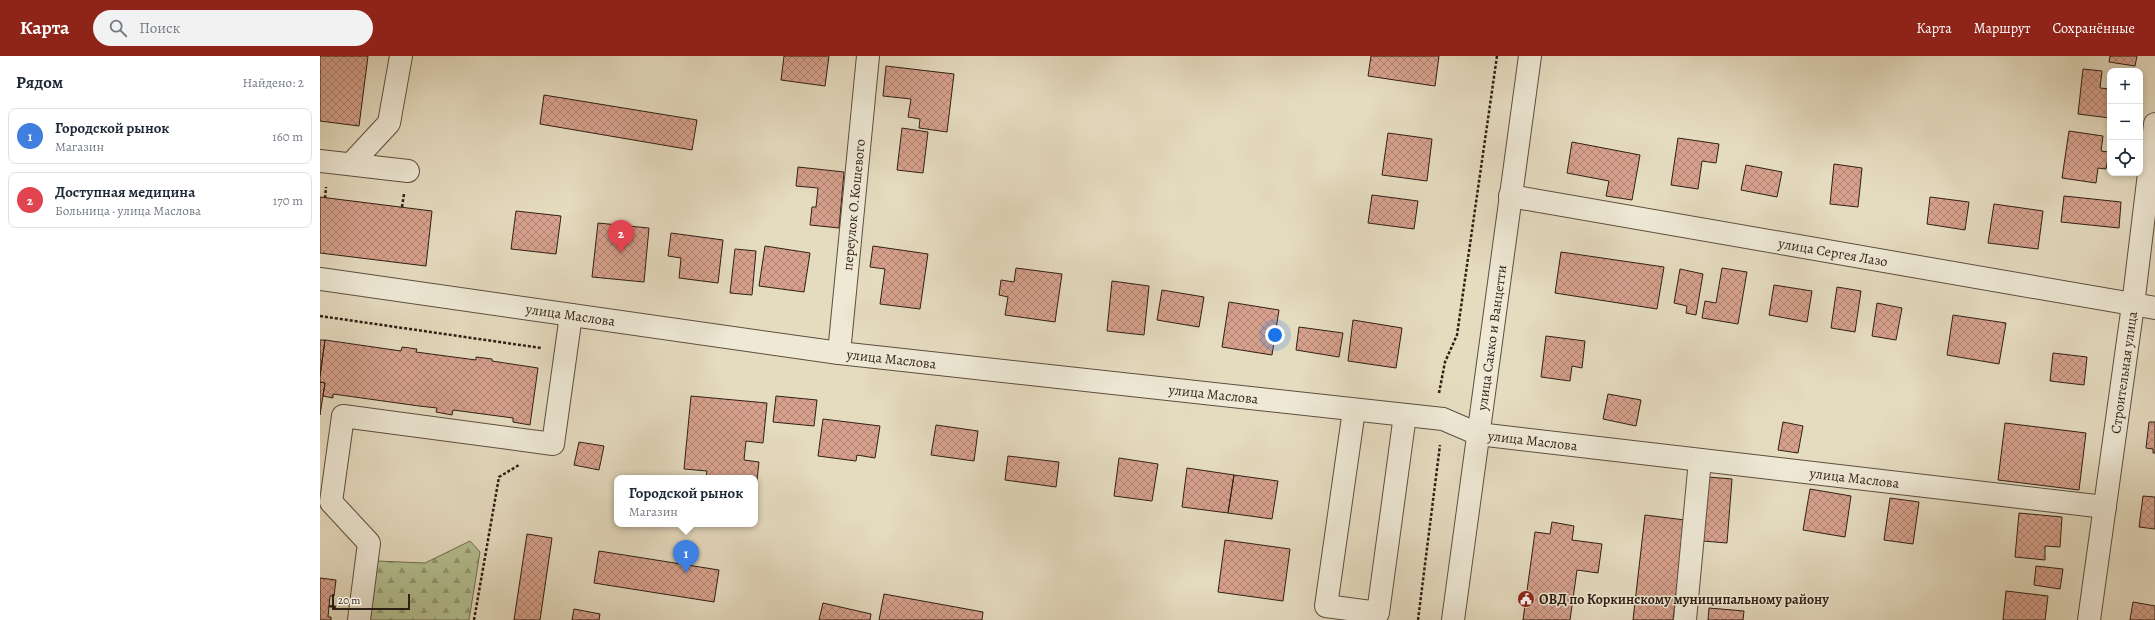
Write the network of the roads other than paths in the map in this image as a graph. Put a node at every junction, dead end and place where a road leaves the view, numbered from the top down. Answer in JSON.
{"nodes":[{"id":1,"x":400,"y":56,"type":"edge"},
{"id":2,"x":868,"y":56,"type":"edge"},
{"id":3,"x":1530,"y":56,"type":"edge"},
{"id":4,"x":2155,"y":124,"type":"edge"},
{"id":5,"x":320,"y":161,"type":"edge"},
{"id":6,"x":351,"y":164,"type":"junction"},
{"id":7,"x":408,"y":171,"type":"dead end"},
{"id":8,"x":1510,"y":196,"type":"junction"},
{"id":9,"x":320,"y":279,"type":"edge"},
{"id":10,"x":2133,"y":305,"type":"junction"},
{"id":11,"x":2155,"y":308,"type":"edge"},
{"id":12,"x":571,"y":315,"type":"junction"},
{"id":13,"x":839,"y":353,"type":"junction"},
{"id":14,"x":1354,"y":410,"type":"junction"},
{"id":15,"x":1404,"y":415,"type":"junction"},
{"id":16,"x":1478,"y":434,"type":"junction"},
{"id":17,"x":1700,"y":460,"type":"junction"},
{"id":18,"x":2105,"y":507,"type":"junction"},
{"id":19,"x":359,"y":620,"type":"edge"},
{"id":20,"x":1453,"y":620,"type":"edge"},
{"id":21,"x":1685,"y":620,"type":"edge"},
{"id":22,"x":2089,"y":620,"type":"edge"}],
"edges":[{"from":1,"to":6,"type":"street"},
{"from":2,"to":13,"type":"street","name":"переулок О.Кошевого"},
{"from":3,"to":8,"type":"street","name":"улица Сакко и Ванцетти"},
{"from":4,"to":10,"type":"street","name":"Строительная улица"},
{"from":5,"to":6,"type":"street"},
{"from":6,"to":7,"type":"street"},
{"from":8,"to":10,"type":"street","name":"улица Сергея Лазо"},
{"from":8,"to":16,"type":"street","name":"улица Сакко и Ванцетти"},
{"from":9,"to":12,"type":"street","name":"улица Маслова"},
{"from":10,"to":11,"type":"street","name":"улица Сергея Лазо"},
{"from":10,"to":18,"type":"street","name":"Строительная улица"},
{"from":12,"to":13,"type":"street","name":"улица Маслова"},
{"from":12,"to":19,"type":"street"},
{"from":13,"to":14,"type":"street","name":"улица Маслова"},
{"from":14,"to":15,"type":"street","name":"улица Маслова"},
{"from":14,"to":15,"type":"street"},
{"from":15,"to":16,"type":"street","name":"улица Маслова"},
{"from":16,"to":17,"type":"street","name":"улица Маслова"},
{"from":16,"to":20,"type":"street","name":"улица Сакко и Ванцетти"},
{"from":17,"to":18,"type":"street","name":"улица Маслова"},
{"from":17,"to":21,"type":"street"},
{"from":18,"to":22,"type":"street","name":"Строительная улица"}]}
